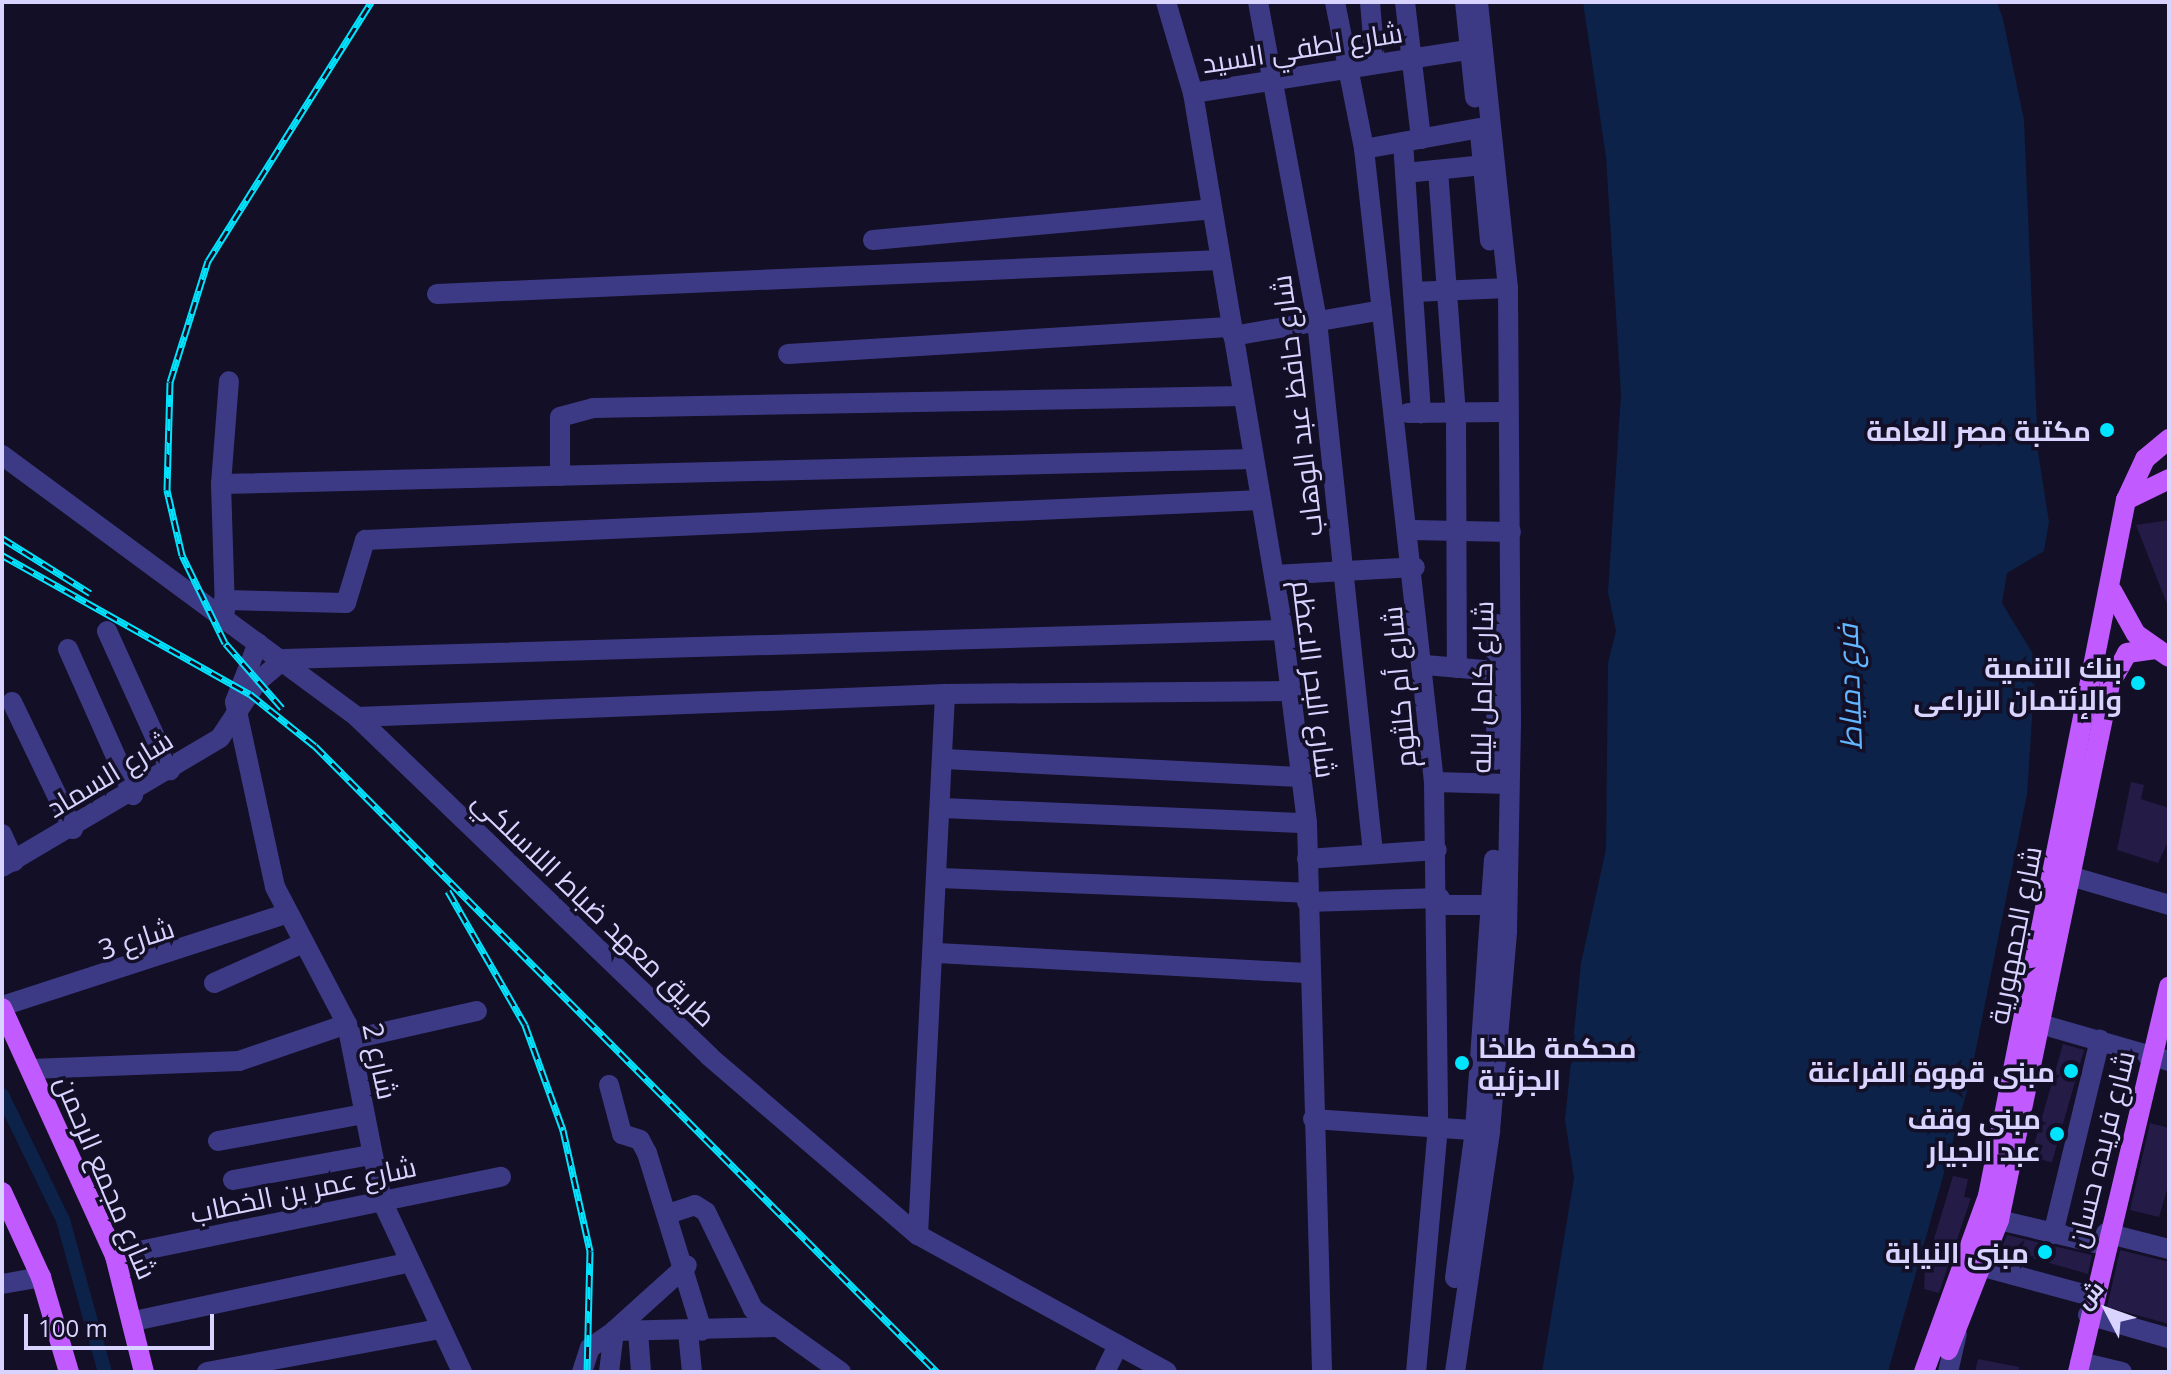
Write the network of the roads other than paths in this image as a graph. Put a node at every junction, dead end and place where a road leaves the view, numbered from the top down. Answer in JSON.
{"nodes":[{"id":1,"x":1166,"y":2,"type":"edge"},
{"id":2,"x":1258,"y":2,"type":"edge"},
{"id":3,"x":1335,"y":2,"type":"edge"},
{"id":4,"x":1370,"y":2,"type":"edge"},
{"id":5,"x":1405,"y":2,"type":"edge"},
{"id":6,"x":1465,"y":2,"type":"edge"},
{"id":7,"x":1478,"y":2,"type":"edge"},
{"id":8,"x":1476,"y":48,"type":"junction"},
{"id":9,"x":1410,"y":57,"type":"junction"},
{"id":10,"x":1375,"y":61,"type":"junction"},
{"id":11,"x":1348,"y":64,"type":"junction"},
{"id":12,"x":1276,"y":78,"type":"junction"},
{"id":13,"x":1193,"y":93,"type":"junction"},
{"id":14,"x":1479,"y":128,"type":"junction"},
{"id":15,"x":1412,"y":141,"type":"junction"},
{"id":16,"x":1364,"y":149,"type":"junction"},
{"id":17,"x":1490,"y":165,"type":"junction"},
{"id":18,"x":1438,"y":170,"type":"junction"},
{"id":19,"x":1405,"y":173,"type":"junction"},
{"id":20,"x":1212,"y":209,"type":"junction"},
{"id":21,"x":873,"y":240,"type":"dead end"},
{"id":22,"x":1220,"y":260,"type":"junction"},
{"id":23,"x":1501,"y":288,"type":"junction"},
{"id":24,"x":1447,"y":290,"type":"junction"},
{"id":25,"x":1413,"y":292,"type":"junction"},
{"id":26,"x":437,"y":294,"type":"dead end"},
{"id":27,"x":1382,"y":310,"type":"junction"},
{"id":28,"x":1317,"y":321,"type":"junction"},
{"id":29,"x":1232,"y":331,"type":"junction"},
{"id":30,"x":788,"y":354,"type":"dead end"},
{"id":31,"x":229,"y":381,"type":"dead end"},
{"id":32,"x":1243,"y":396,"type":"junction"},
{"id":33,"x":1501,"y":412,"type":"junction"},
{"id":34,"x":1396,"y":413,"type":"junction"},
{"id":35,"x":1421,"y":413,"type":"junction"},
{"id":36,"x":1456,"y":413,"type":"junction"},
{"id":37,"x":2169,"y":439,"type":"edge"},
{"id":38,"x":2,"y":455,"type":"edge"},
{"id":39,"x":1254,"y":459,"type":"junction"},
{"id":40,"x":560,"y":476,"type":"junction"},
{"id":41,"x":2169,"y":479,"type":"edge"},
{"id":42,"x":221,"y":484,"type":"junction"},
{"id":43,"x":1261,"y":500,"type":"junction"},
{"id":44,"x":2126,"y":500,"type":"junction"},
{"id":45,"x":1411,"y":530,"type":"junction"},
{"id":46,"x":1457,"y":531,"type":"junction"},
{"id":47,"x":1505,"y":532,"type":"junction"},
{"id":48,"x":1415,"y":567,"type":"junction"},
{"id":49,"x":1343,"y":571,"type":"junction"},
{"id":50,"x":1274,"y":575,"type":"junction"},
{"id":51,"x":2112,"y":591,"type":"junction"},
{"id":52,"x":224,"y":608,"type":"junction"},
{"id":53,"x":1283,"y":630,"type":"junction"},
{"id":54,"x":107,"y":631,"type":"dead end"},
{"id":55,"x":68,"y":649,"type":"dead end"},
{"id":56,"x":2162,"y":653,"type":"edge"},
{"id":57,"x":282,"y":660,"type":"junction"},
{"id":58,"x":257,"y":661,"type":"junction"},
{"id":59,"x":1425,"y":665,"type":"junction"},
{"id":60,"x":1457,"y":668,"type":"junction"},
{"id":61,"x":1496,"y":671,"type":"junction"},
{"id":62,"x":1290,"y":691,"type":"junction"},
{"id":63,"x":945,"y":694,"type":"junction"},
{"id":64,"x":12,"y":702,"type":"dead end"},
{"id":65,"x":236,"y":716,"type":"junction"},
{"id":66,"x":357,"y":717,"type":"junction"},
{"id":67,"x":944,"y":759,"type":"junction"},
{"id":68,"x":170,"y":770,"type":"junction"},
{"id":69,"x":1299,"y":777,"type":"junction"},
{"id":70,"x":1434,"y":782,"type":"junction"},
{"id":71,"x":1502,"y":784,"type":"junction"},
{"id":72,"x":133,"y":795,"type":"junction"},
{"id":73,"x":942,"y":808,"type":"junction"},
{"id":74,"x":1307,"y":823,"type":"junction"},
{"id":75,"x":73,"y":829,"type":"junction"},
{"id":76,"x":2,"y":834,"type":"edge"},
{"id":77,"x":1437,"y":850,"type":"junction"},
{"id":78,"x":1373,"y":853,"type":"junction"},
{"id":79,"x":1307,"y":859,"type":"junction"},
{"id":80,"x":8,"y":864,"type":"edge"},
{"id":81,"x":2070,"y":876,"type":"junction"},
{"id":82,"x":940,"y":878,"type":"junction"},
{"id":83,"x":1306,"y":897,"type":"junction"},
{"id":84,"x":1440,"y":902,"type":"junction"},
{"id":85,"x":1493,"y":905,"type":"junction"},
{"id":86,"x":2169,"y":905,"type":"edge"},
{"id":87,"x":285,"y":914,"type":"junction"},
{"id":88,"x":301,"y":944,"type":"junction"},
{"id":89,"x":937,"y":953,"type":"junction"},
{"id":90,"x":1310,"y":973,"type":"junction"},
{"id":91,"x":214,"y":983,"type":"dead end"},
{"id":92,"x":2169,"y":987,"type":"edge"},
{"id":93,"x":2,"y":1007,"type":"edge"},
{"id":94,"x":477,"y":1011,"type":"dead end"},
{"id":95,"x":2040,"y":1024,"type":"junction"},
{"id":96,"x":350,"y":1031,"type":"junction"},
{"id":97,"x":2100,"y":1040,"type":"junction"},
{"id":98,"x":2161,"y":1058,"type":"edge"},
{"id":99,"x":31,"y":1069,"type":"junction"},
{"id":100,"x":609,"y":1085,"type":"dead end"},
{"id":101,"x":364,"y":1114,"type":"junction"},
{"id":102,"x":1313,"y":1119,"type":"junction"},
{"id":103,"x":1438,"y":1126,"type":"junction"},
{"id":104,"x":1483,"y":1131,"type":"junction"},
{"id":105,"x":218,"y":1141,"type":"dead end"},
{"id":106,"x":370,"y":1155,"type":"junction"},
{"id":107,"x":501,"y":1177,"type":"dead end"},
{"id":108,"x":233,"y":1180,"type":"dead end"},
{"id":109,"x":2,"y":1192,"type":"edge"},
{"id":110,"x":382,"y":1201,"type":"junction"},
{"id":111,"x":668,"y":1214,"type":"junction"},
{"id":112,"x":1999,"y":1220,"type":"junction"},
{"id":113,"x":2053,"y":1234,"type":"junction"},
{"id":114,"x":918,"y":1235,"type":"junction"},
{"id":115,"x":2105,"y":1239,"type":"junction"},
{"id":116,"x":2168,"y":1244,"type":"edge"},
{"id":117,"x":115,"y":1256,"type":"junction"},
{"id":118,"x":408,"y":1263,"type":"junction"},
{"id":119,"x":687,"y":1265,"type":"junction"},
{"id":120,"x":1984,"y":1267,"type":"junction"},
{"id":121,"x":41,"y":1277,"type":"junction"},
{"id":122,"x":2,"y":1284,"type":"edge"},
{"id":123,"x":2090,"y":1306,"type":"junction"},
{"id":124,"x":134,"y":1321,"type":"junction"},
{"id":125,"x":1959,"y":1326,"type":"junction"},
{"id":126,"x":773,"y":1327,"type":"junction"},
{"id":127,"x":440,"y":1329,"type":"junction"},
{"id":128,"x":614,"y":1331,"type":"junction"},
{"id":129,"x":638,"y":1331,"type":"junction"},
{"id":130,"x":695,"y":1332,"type":"junction"},
{"id":131,"x":2169,"y":1338,"type":"edge"},
{"id":132,"x":1118,"y":1345,"type":"junction"},
{"id":133,"x":2079,"y":1367,"type":"edge"},
{"id":134,"x":232,"y":1370,"type":"edge"},
{"id":135,"x":69,"y":1372,"type":"edge"},
{"id":136,"x":144,"y":1372,"type":"edge"},
{"id":137,"x":207,"y":1372,"type":"edge"},
{"id":138,"x":462,"y":1372,"type":"edge"},
{"id":139,"x":582,"y":1372,"type":"edge"},
{"id":140,"x":609,"y":1372,"type":"edge"},
{"id":141,"x":641,"y":1372,"type":"edge"},
{"id":142,"x":692,"y":1372,"type":"edge"},
{"id":143,"x":841,"y":1372,"type":"edge"},
{"id":144,"x":1105,"y":1372,"type":"edge"},
{"id":145,"x":1167,"y":1372,"type":"edge"},
{"id":146,"x":1322,"y":1372,"type":"edge"},
{"id":147,"x":1416,"y":1372,"type":"edge"},
{"id":148,"x":1442,"y":1372,"type":"edge"},
{"id":149,"x":1455,"y":1372,"type":"edge"},
{"id":150,"x":1924,"y":1372,"type":"edge"},
{"id":151,"x":1938,"y":1372,"type":"edge"},
{"id":152,"x":1948,"y":1372,"type":"edge"},
{"id":153,"x":2122,"y":1372,"type":"edge"}],
"edges":[{"from":1,"to":13,"type":"street","name":"شارع البحر الاعظم"},
{"from":2,"to":12,"type":"street","name":"شارع حافظ عبد الوهاب"},
{"from":3,"to":11,"type":"street","name":"شارع أم كلثوم"},
{"from":4,"to":10,"type":"street"},
{"from":5,"to":9,"type":"street"},
{"from":6,"to":8,"type":"street","name":"شارع كامل ليله"},
{"from":7,"to":8,"type":"street","name":"شارع كامل ليله"},
{"from":8,"to":9,"type":"street","name":"شارع لطفي السيد"},
{"from":8,"to":14,"type":"street","name":"شارع كامل ليله"},
{"from":8,"to":17,"type":"street","name":"شارع كامل ليله"},
{"from":9,"to":10,"type":"street","name":"شارع لطفي السيد"},
{"from":9,"to":15,"type":"street"},
{"from":10,"to":11,"type":"street","name":"شارع لطفي السيد"},
{"from":11,"to":12,"type":"street","name":"شارع لطفي السيد"},
{"from":11,"to":16,"type":"street","name":"شارع أم كلثوم"},
{"from":12,"to":13,"type":"street","name":"شارع لطفي السيد"},
{"from":12,"to":28,"type":"street","name":"شارع حافظ عبد الوهاب"},
{"from":13,"to":20,"type":"street","name":"شارع البحر الاعظم"},
{"from":14,"to":15,"type":"street"},
{"from":14,"to":17,"type":"street","name":"شارع كامل ليله"},
{"from":15,"to":16,"type":"street"},
{"from":15,"to":19,"type":"street"},
{"from":16,"to":27,"type":"street","name":"شارع أم كلثوم"},
{"from":17,"to":18,"type":"street"},
{"from":17,"to":23,"type":"street","name":"شارع كامل ليله"},
{"from":18,"to":19,"type":"street"},
{"from":18,"to":24,"type":"street"},
{"from":19,"to":25,"type":"street"},
{"from":20,"to":21,"type":"street"},
{"from":20,"to":22,"type":"street","name":"شارع البحر الاعظم"},
{"from":22,"to":26,"type":"street"},
{"from":22,"to":29,"type":"street","name":"شارع البحر الاعظم"},
{"from":23,"to":24,"type":"street"},
{"from":23,"to":33,"type":"street","name":"شارع كامل ليله"},
{"from":23,"to":47,"type":"street","name":"شارع كامل ليله"},
{"from":24,"to":25,"type":"street"},
{"from":24,"to":36,"type":"street"},
{"from":25,"to":35,"type":"street"},
{"from":27,"to":28,"type":"street"},
{"from":27,"to":34,"type":"street","name":"شارع أم كلثوم"},
{"from":28,"to":29,"type":"street"},
{"from":28,"to":49,"type":"street","name":"شارع حافظ عبد الوهاب"},
{"from":29,"to":30,"type":"street"},
{"from":29,"to":32,"type":"street","name":"شارع البحر الاعظم"},
{"from":31,"to":42,"type":"street"},
{"from":32,"to":39,"type":"street","name":"شارع البحر الاعظم"},
{"from":32,"to":40,"type":"street"},
{"from":33,"to":36,"type":"street"},
{"from":33,"to":47,"type":"street","name":"شارع كامل ليله"},
{"from":34,"to":35,"type":"street"},
{"from":34,"to":45,"type":"street","name":"شارع أم كلثوم"},
{"from":35,"to":36,"type":"street"},
{"from":36,"to":46,"type":"street"},
{"from":37,"to":44,"type":"main road","name":"شارع الجمهورية"},
{"from":38,"to":52,"type":"street","name":"طريق معهد ضباط اللاسلكي"},
{"from":39,"to":40,"type":"street"},
{"from":39,"to":43,"type":"street","name":"شارع البحر الاعظم"},
{"from":40,"to":42,"type":"street"},
{"from":41,"to":44,"type":"main road"},
{"from":42,"to":52,"type":"street"},
{"from":43,"to":50,"type":"street","name":"شارع البحر الاعظم"},
{"from":43,"to":52,"type":"street"},
{"from":44,"to":51,"type":"main road","name":"شارع الجمهورية"},
{"from":45,"to":46,"type":"street"},
{"from":45,"to":48,"type":"street","name":"شارع أم كلثوم"},
{"from":46,"to":47,"type":"street"},
{"from":46,"to":60,"type":"street"},
{"from":47,"to":61,"type":"street","name":"شارع كامل ليله"},
{"from":47,"to":71,"type":"street","name":"شارع كامل ليله"},
{"from":48,"to":49,"type":"street"},
{"from":48,"to":59,"type":"street","name":"شارع أم كلثوم"},
{"from":49,"to":50,"type":"street"},
{"from":49,"to":78,"type":"street","name":"شارع حافظ عبد الوهاب"},
{"from":50,"to":53,"type":"street","name":"شارع البحر الاعظم"},
{"from":51,"to":56,"type":"main road"},
{"from":51,"to":150,"type":"main road","name":"شارع الجمهورية"},
{"from":52,"to":58,"type":"street","name":"طريق معهد ضباط اللاسلكي"},
{"from":53,"to":57,"type":"street"},
{"from":53,"to":62,"type":"street","name":"شارع البحر الاعظم"},
{"from":54,"to":68,"type":"street"},
{"from":55,"to":72,"type":"street"},
{"from":56,"to":81,"type":"main road","name":"شارع الجمهورية"},
{"from":57,"to":58,"type":"street","name":"طريق معهد ضباط اللاسلكي"},
{"from":57,"to":58,"type":"street","name":"شارع السماد"},
{"from":57,"to":66,"type":"street","name":"طريق معهد ضباط اللاسلكي"},
{"from":58,"to":65,"type":"street","name":"شارع السماد"},
{"from":59,"to":60,"type":"street"},
{"from":59,"to":70,"type":"street","name":"شارع أم كلثوم"},
{"from":60,"to":61,"type":"street"},
{"from":61,"to":71,"type":"street","name":"شارع كامل ليله"},
{"from":62,"to":63,"type":"street"},
{"from":62,"to":69,"type":"street","name":"شارع البحر الاعظم"},
{"from":63,"to":66,"type":"street"},
{"from":63,"to":67,"type":"street"},
{"from":64,"to":75,"type":"street"},
{"from":65,"to":68,"type":"street","name":"شارع السماد"},
{"from":65,"to":87,"type":"street","name":"شارع 2"},
{"from":66,"to":114,"type":"street","name":"طريق معهد ضباط اللاسلكي"},
{"from":67,"to":69,"type":"street"},
{"from":67,"to":73,"type":"street"},
{"from":68,"to":72,"type":"street","name":"شارع السماد"},
{"from":69,"to":74,"type":"street","name":"شارع البحر الاعظم"},
{"from":70,"to":71,"type":"street"},
{"from":70,"to":77,"type":"street","name":"شارع أم كلثوم"},
{"from":71,"to":85,"type":"street","name":"شارع كامل ليله"},
{"from":71,"to":104,"type":"street","name":"شارع كامل ليله"},
{"from":72,"to":75,"type":"street","name":"شارع السماد"},
{"from":73,"to":74,"type":"street"},
{"from":73,"to":82,"type":"street"},
{"from":74,"to":79,"type":"street","name":"شارع البحر الاعظم"},
{"from":75,"to":80,"type":"street","name":"شارع السماد"},
{"from":76,"to":80,"type":"street"},
{"from":77,"to":78,"type":"street"},
{"from":77,"to":84,"type":"street","name":"شارع أم كلثوم"},
{"from":78,"to":79,"type":"street"},
{"from":79,"to":83,"type":"street","name":"شارع البحر الاعظم"},
{"from":81,"to":86,"type":"street"},
{"from":81,"to":95,"type":"main road","name":"شارع الجمهورية"},
{"from":82,"to":83,"type":"street"},
{"from":82,"to":89,"type":"street"},
{"from":83,"to":84,"type":"street"},
{"from":83,"to":90,"type":"street","name":"شارع البحر الاعظم"},
{"from":84,"to":85,"type":"street"},
{"from":84,"to":103,"type":"street","name":"شارع أم كلثوم"},
{"from":85,"to":104,"type":"street","name":"شارع كامل ليله"},
{"from":87,"to":88,"type":"street","name":"شارع 2"},
{"from":87,"to":93,"type":"street","name":"شارع 3"},
{"from":88,"to":91,"type":"street"},
{"from":88,"to":96,"type":"street","name":"شارع 2"},
{"from":89,"to":90,"type":"street"},
{"from":89,"to":114,"type":"street"},
{"from":90,"to":102,"type":"street","name":"شارع البحر الاعظم"},
{"from":92,"to":98,"type":"main road","name":"شارع فريده حسان"},
{"from":93,"to":99,"type":"main road","name":"شارع مجمع الرحمن"},
{"from":94,"to":96,"type":"street"},
{"from":95,"to":97,"type":"street"},
{"from":95,"to":112,"type":"main road","name":"شارع الجمهورية"},
{"from":96,"to":99,"type":"street"},
{"from":96,"to":101,"type":"street","name":"شارع 2"},
{"from":97,"to":98,"type":"street"},
{"from":97,"to":113,"type":"street"},
{"from":98,"to":115,"type":"main road","name":"شارع فريده حسان"},
{"from":99,"to":117,"type":"main road","name":"شارع مجمع الرحمن"},
{"from":100,"to":111,"type":"street"},
{"from":101,"to":105,"type":"street"},
{"from":101,"to":106,"type":"street","name":"شارع 2"},
{"from":102,"to":103,"type":"street"},
{"from":102,"to":146,"type":"street","name":"شارع البحر الاعظم"},
{"from":103,"to":104,"type":"street"},
{"from":103,"to":147,"type":"street","name":"شارع أم كلثوم"},
{"from":104,"to":148,"type":"street","name":"شارع كامل ليله"},
{"from":104,"to":149,"type":"street","name":"شارع كامل ليله"},
{"from":106,"to":108,"type":"street"},
{"from":106,"to":110,"type":"street","name":"شارع 2"},
{"from":107,"to":110,"type":"street","name":"شارع عمر بن الخطاب"},
{"from":109,"to":121,"type":"main road"},
{"from":110,"to":117,"type":"street","name":"شارع عمر بن الخطاب"},
{"from":110,"to":118,"type":"street","name":"شارع 2"},
{"from":111,"to":119,"type":"street"},
{"from":111,"to":126,"type":"street"},
{"from":112,"to":113,"type":"street"},
{"from":112,"to":120,"type":"main road","name":"شارع الجمهورية"},
{"from":113,"to":115,"type":"street"},
{"from":114,"to":132,"type":"street","name":"طريق معهد ضباط اللاسلكي"},
{"from":115,"to":116,"type":"street"},
{"from":115,"to":123,"type":"main road","name":"شارع فريده حسان"},
{"from":117,"to":124,"type":"main road","name":"شارع مجمع الرحمن"},
{"from":118,"to":124,"type":"street"},
{"from":118,"to":127,"type":"street","name":"شارع 2"},
{"from":119,"to":128,"type":"street"},
{"from":119,"to":130,"type":"street"},
{"from":120,"to":123,"type":"street"},
{"from":120,"to":125,"type":"main road","name":"شارع الجمهورية"},
{"from":121,"to":122,"type":"street"},
{"from":121,"to":135,"type":"main road"},
{"from":123,"to":131,"type":"street"},
{"from":123,"to":133,"type":"main road","name":"شارع فريده حسان"},
{"from":124,"to":136,"type":"main road","name":"شارع مجمع الرحمن"},
{"from":125,"to":151,"type":"main road","name":"شارع الجمهورية"},
{"from":125,"to":152,"type":"street"},
{"from":126,"to":130,"type":"street"},
{"from":126,"to":143,"type":"street"},
{"from":127,"to":134,"type":"street"},
{"from":127,"to":138,"type":"street","name":"شارع 2"},
{"from":128,"to":129,"type":"street"},
{"from":128,"to":139,"type":"street"},
{"from":128,"to":140,"type":"street"},
{"from":129,"to":130,"type":"street"},
{"from":129,"to":141,"type":"street"},
{"from":130,"to":142,"type":"street"},
{"from":132,"to":144,"type":"street"},
{"from":132,"to":145,"type":"street","name":"طريق معهد ضباط اللاسلكي"},
{"from":133,"to":153,"type":"street"},
{"from":134,"to":137,"type":"street"}]}
